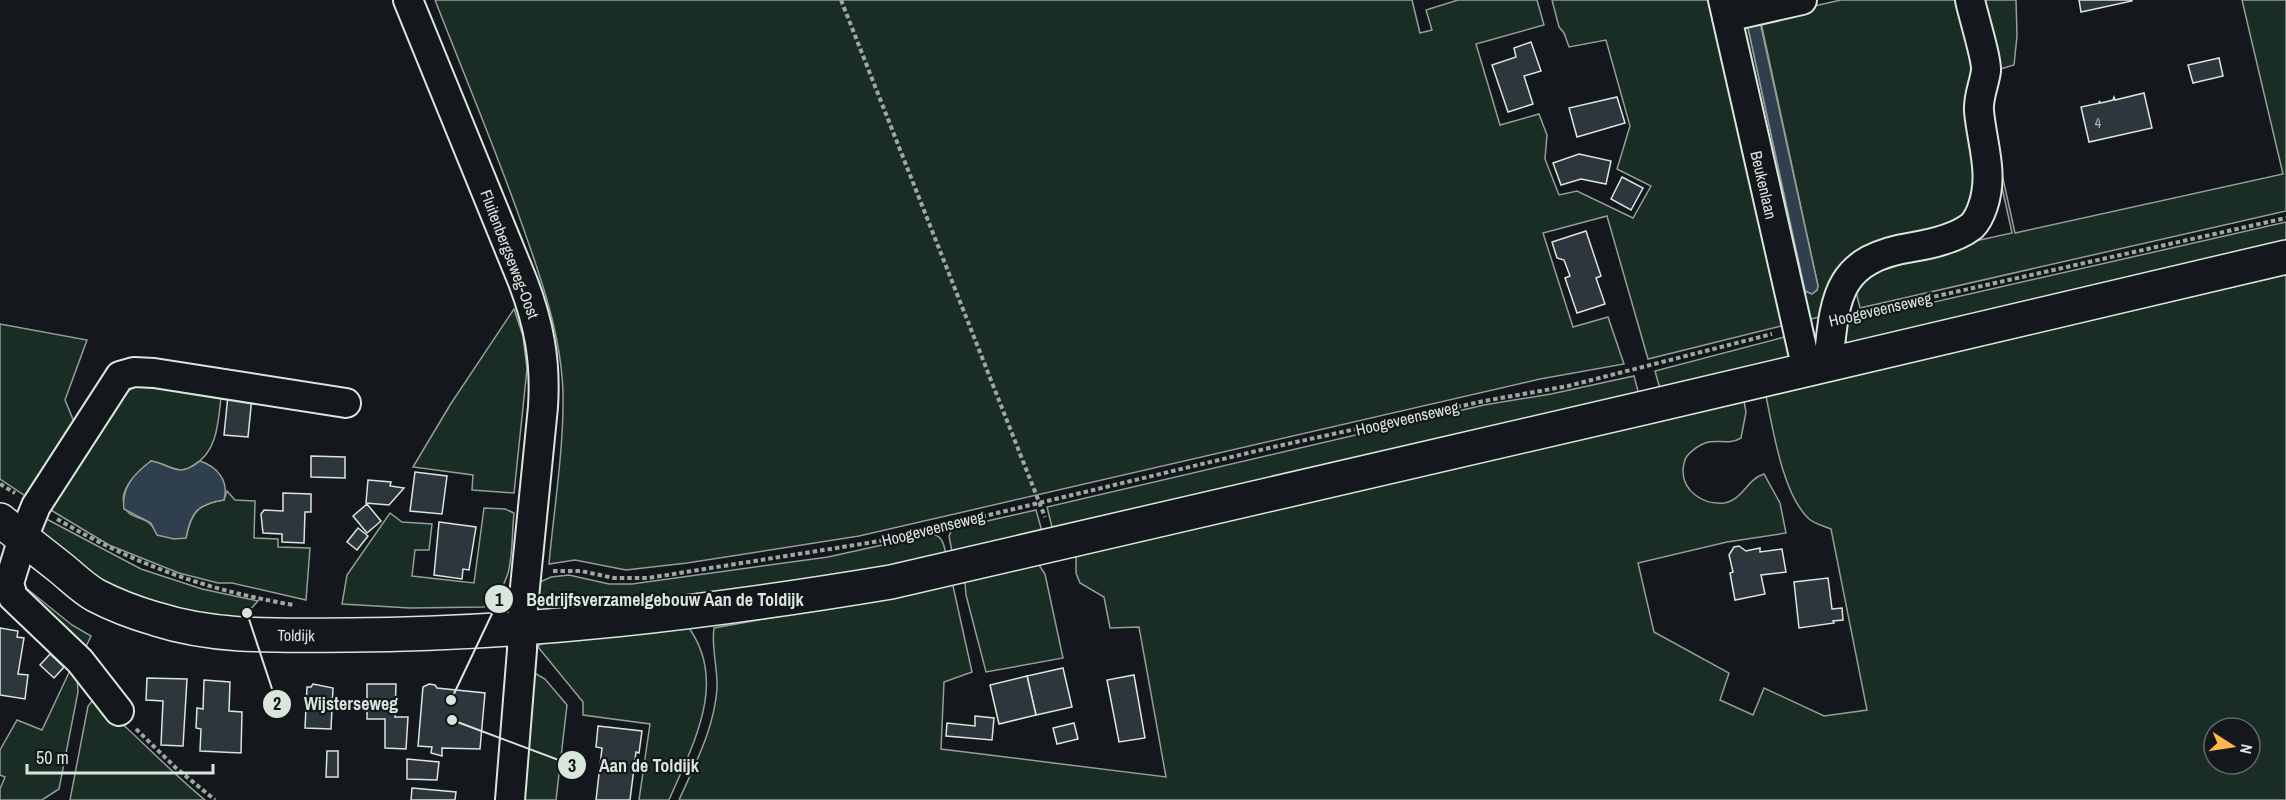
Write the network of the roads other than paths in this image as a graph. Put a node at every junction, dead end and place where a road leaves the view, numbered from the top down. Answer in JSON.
{"nodes":[{"id":1,"x":408,"y":0,"type":"edge"},
{"id":2,"x":1802,"y":0,"type":"edge"},
{"id":3,"x":1970,"y":0,"type":"edge"},
{"id":4,"x":1725,"y":9,"type":"edge"},
{"id":5,"x":2286,"y":257,"type":"edge"},
{"id":6,"x":1817,"y":367,"type":"junction"},
{"id":7,"x":346,"y":403,"type":"dead end"},
{"id":8,"x":11,"y":529,"type":"edge"},
{"id":9,"x":4,"y":587,"type":"edge"},
{"id":10,"x":523,"y":629,"type":"junction"},
{"id":11,"x":119,"y":711,"type":"road end"},
{"id":12,"x":510,"y":800,"type":"edge"}],
"edges":[{"from":1,"to":10,"type":"street","name":"Fluitenbergseweg-Oost"},
{"from":2,"to":4,"type":"street"},
{"from":3,"to":6,"type":"street"},
{"from":4,"to":6,"type":"street","name":"Beukenlaan"},
{"from":5,"to":6,"type":"main road"},
{"from":6,"to":10,"type":"main road"},
{"from":7,"to":8,"type":"street"},
{"from":8,"to":9,"type":"street"},
{"from":8,"to":10,"type":"main road","name":"Toldijk"},
{"from":9,"to":11,"type":"street"},
{"from":10,"to":12,"type":"street","name":"Fluitenbergseweg-Oost"}]}
